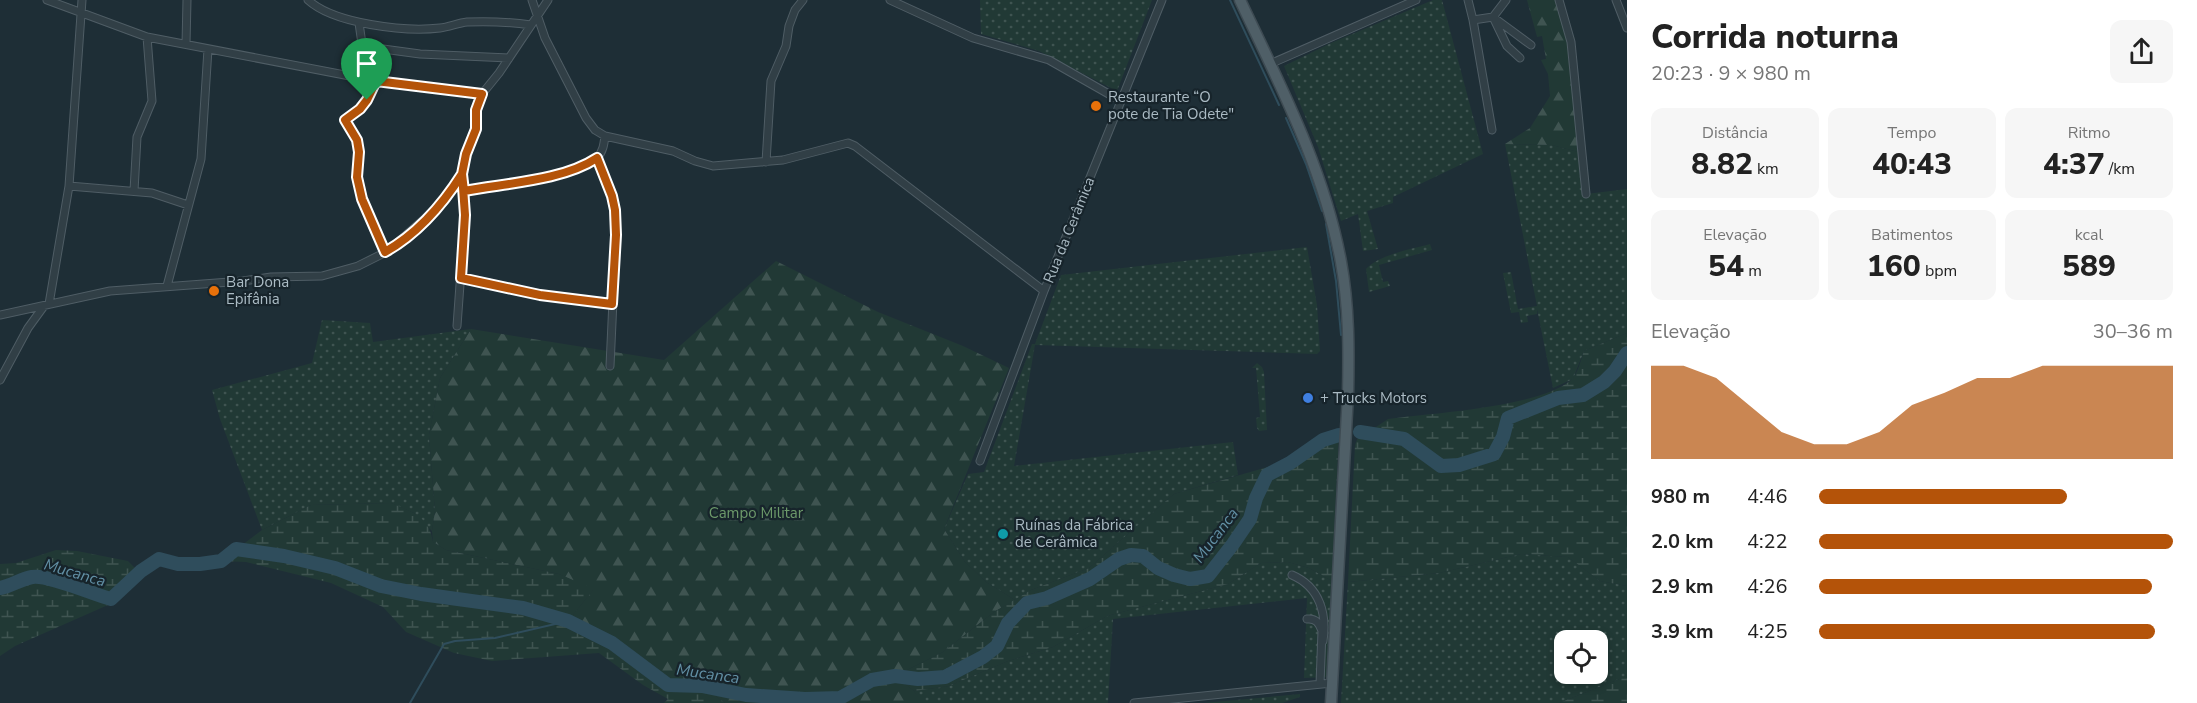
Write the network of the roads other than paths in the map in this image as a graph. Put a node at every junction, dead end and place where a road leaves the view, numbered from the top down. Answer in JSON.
{"nodes":[{"id":1,"x":47,"y":0,"type":"edge"},
{"id":2,"x":82,"y":0,"type":"edge"},
{"id":3,"x":187,"y":0,"type":"edge"},
{"id":4,"x":308,"y":0,"type":"edge"},
{"id":5,"x":532,"y":0,"type":"edge"},
{"id":6,"x":548,"y":0,"type":"edge"},
{"id":7,"x":803,"y":0,"type":"edge"},
{"id":8,"x":890,"y":0,"type":"edge"},
{"id":9,"x":1162,"y":0,"type":"edge"},
{"id":10,"x":1240,"y":0,"type":"edge"},
{"id":11,"x":1416,"y":0,"type":"edge"},
{"id":12,"x":1468,"y":0,"type":"edge"},
{"id":13,"x":1506,"y":0,"type":"edge"},
{"id":14,"x":1558,"y":0,"type":"edge"},
{"id":15,"x":1616,"y":0,"type":"edge"},
{"id":16,"x":81,"y":13,"type":"junction"},
{"id":17,"x":538,"y":16,"type":"junction"},
{"id":18,"x":1493,"y":17,"type":"junction"},
{"id":19,"x":1473,"y":20,"type":"junction"},
{"id":20,"x":358,"y":23,"type":"junction"},
{"id":21,"x":531,"y":25,"type":"junction"},
{"id":22,"x":1627,"y":28,"type":"edge"},
{"id":23,"x":147,"y":37,"type":"junction"},
{"id":24,"x":186,"y":44,"type":"junction"},
{"id":25,"x":1532,"y":45,"type":"dead end"},
{"id":26,"x":361,"y":46,"type":"junction"},
{"id":27,"x":208,"y":49,"type":"junction"},
{"id":28,"x":509,"y":58,"type":"junction"},
{"id":29,"x":1520,"y":58,"type":"dead end"},
{"id":30,"x":1270,"y":64,"type":"junction"},
{"id":31,"x":376,"y":81,"type":"junction"},
{"id":32,"x":482,"y":94,"type":"junction"},
{"id":33,"x":1121,"y":101,"type":"junction"},
{"id":34,"x":1492,"y":130,"type":"dead end"},
{"id":35,"x":605,"y":136,"type":"junction"},
{"id":36,"x":597,"y":158,"type":"junction"},
{"id":37,"x":766,"y":162,"type":"junction"},
{"id":38,"x":462,"y":174,"type":"junction"},
{"id":39,"x":69,"y":186,"type":"junction"},
{"id":40,"x":134,"y":191,"type":"junction"},
{"id":41,"x":464,"y":191,"type":"junction"},
{"id":42,"x":1586,"y":194,"type":"dead end"},
{"id":43,"x":188,"y":205,"type":"junction"},
{"id":44,"x":385,"y":252,"type":"junction"},
{"id":45,"x":461,"y":278,"type":"junction"},
{"id":46,"x":167,"y":286,"type":"junction"},
{"id":47,"x":1044,"y":291,"type":"junction"},
{"id":48,"x":612,"y":304,"type":"junction"},
{"id":49,"x":47,"y":305,"type":"junction"},
{"id":50,"x":0,"y":315,"type":"edge"},
{"id":51,"x":457,"y":326,"type":"dead end"},
{"id":52,"x":610,"y":366,"type":"dead end"},
{"id":53,"x":0,"y":380,"type":"edge"},
{"id":54,"x":980,"y":461,"type":"dead end"},
{"id":55,"x":1292,"y":575,"type":"dead end"},
{"id":56,"x":1307,"y":619,"type":"dead end"},
{"id":57,"x":1323,"y":641,"type":"junction"},
{"id":58,"x":1332,"y":683,"type":"junction"},
{"id":59,"x":1320,"y":684,"type":"junction"},
{"id":60,"x":1134,"y":703,"type":"edge"},
{"id":61,"x":1331,"y":703,"type":"edge"}],
"edges":[{"from":1,"to":16,"type":"street"},
{"from":2,"to":16,"type":"street"},
{"from":3,"to":24,"type":"street"},
{"from":4,"to":20,"type":"street"},
{"from":5,"to":17,"type":"street"},
{"from":6,"to":17,"type":"street"},
{"from":7,"to":37,"type":"street"},
{"from":8,"to":33,"type":"street"},
{"from":9,"to":33,"type":"street","name":"Rua da Cerâmica"},
{"from":10,"to":30,"type":"main road"},
{"from":11,"to":30,"type":"street"},
{"from":12,"to":19,"type":"street"},
{"from":13,"to":18,"type":"street"},
{"from":14,"to":42,"type":"street"},
{"from":15,"to":22,"type":"street"},
{"from":16,"to":23,"type":"street"},
{"from":16,"to":39,"type":"street"},
{"from":17,"to":21,"type":"street"},
{"from":17,"to":35,"type":"street"},
{"from":18,"to":19,"type":"street"},
{"from":18,"to":25,"type":"street"},
{"from":18,"to":29,"type":"street"},
{"from":19,"to":34,"type":"street"},
{"from":20,"to":21,"type":"street"},
{"from":20,"to":26,"type":"street"},
{"from":21,"to":28,"type":"street"},
{"from":23,"to":24,"type":"street"},
{"from":23,"to":40,"type":"street"},
{"from":24,"to":27,"type":"street"},
{"from":26,"to":28,"type":"street"},
{"from":26,"to":31,"type":"street"},
{"from":27,"to":31,"type":"street"},
{"from":27,"to":43,"type":"street"},
{"from":28,"to":32,"type":"street"},
{"from":30,"to":58,"type":"main road"},
{"from":31,"to":32,"type":"street"},
{"from":31,"to":44,"type":"street"},
{"from":32,"to":38,"type":"street"},
{"from":33,"to":47,"type":"street","name":"Rua da Cerâmica"},
{"from":35,"to":36,"type":"street"},
{"from":35,"to":37,"type":"street"},
{"from":36,"to":41,"type":"street"},
{"from":36,"to":48,"type":"street"},
{"from":37,"to":47,"type":"street"},
{"from":38,"to":41,"type":"street"},
{"from":38,"to":44,"type":"street"},
{"from":39,"to":40,"type":"street"},
{"from":39,"to":49,"type":"street"},
{"from":40,"to":43,"type":"street"},
{"from":41,"to":45,"type":"street"},
{"from":43,"to":46,"type":"street"},
{"from":44,"to":46,"type":"street"},
{"from":45,"to":48,"type":"street"},
{"from":45,"to":51,"type":"street"},
{"from":46,"to":49,"type":"street"},
{"from":47,"to":54,"type":"street","name":"Rua da Cerâmica"},
{"from":48,"to":52,"type":"street"},
{"from":49,"to":50,"type":"street"},
{"from":49,"to":53,"type":"street"},
{"from":55,"to":57,"type":"street"},
{"from":56,"to":57,"type":"street"},
{"from":57,"to":59,"type":"street"},
{"from":58,"to":59,"type":"street"},
{"from":58,"to":61,"type":"main road"},
{"from":59,"to":60,"type":"street"}]}
